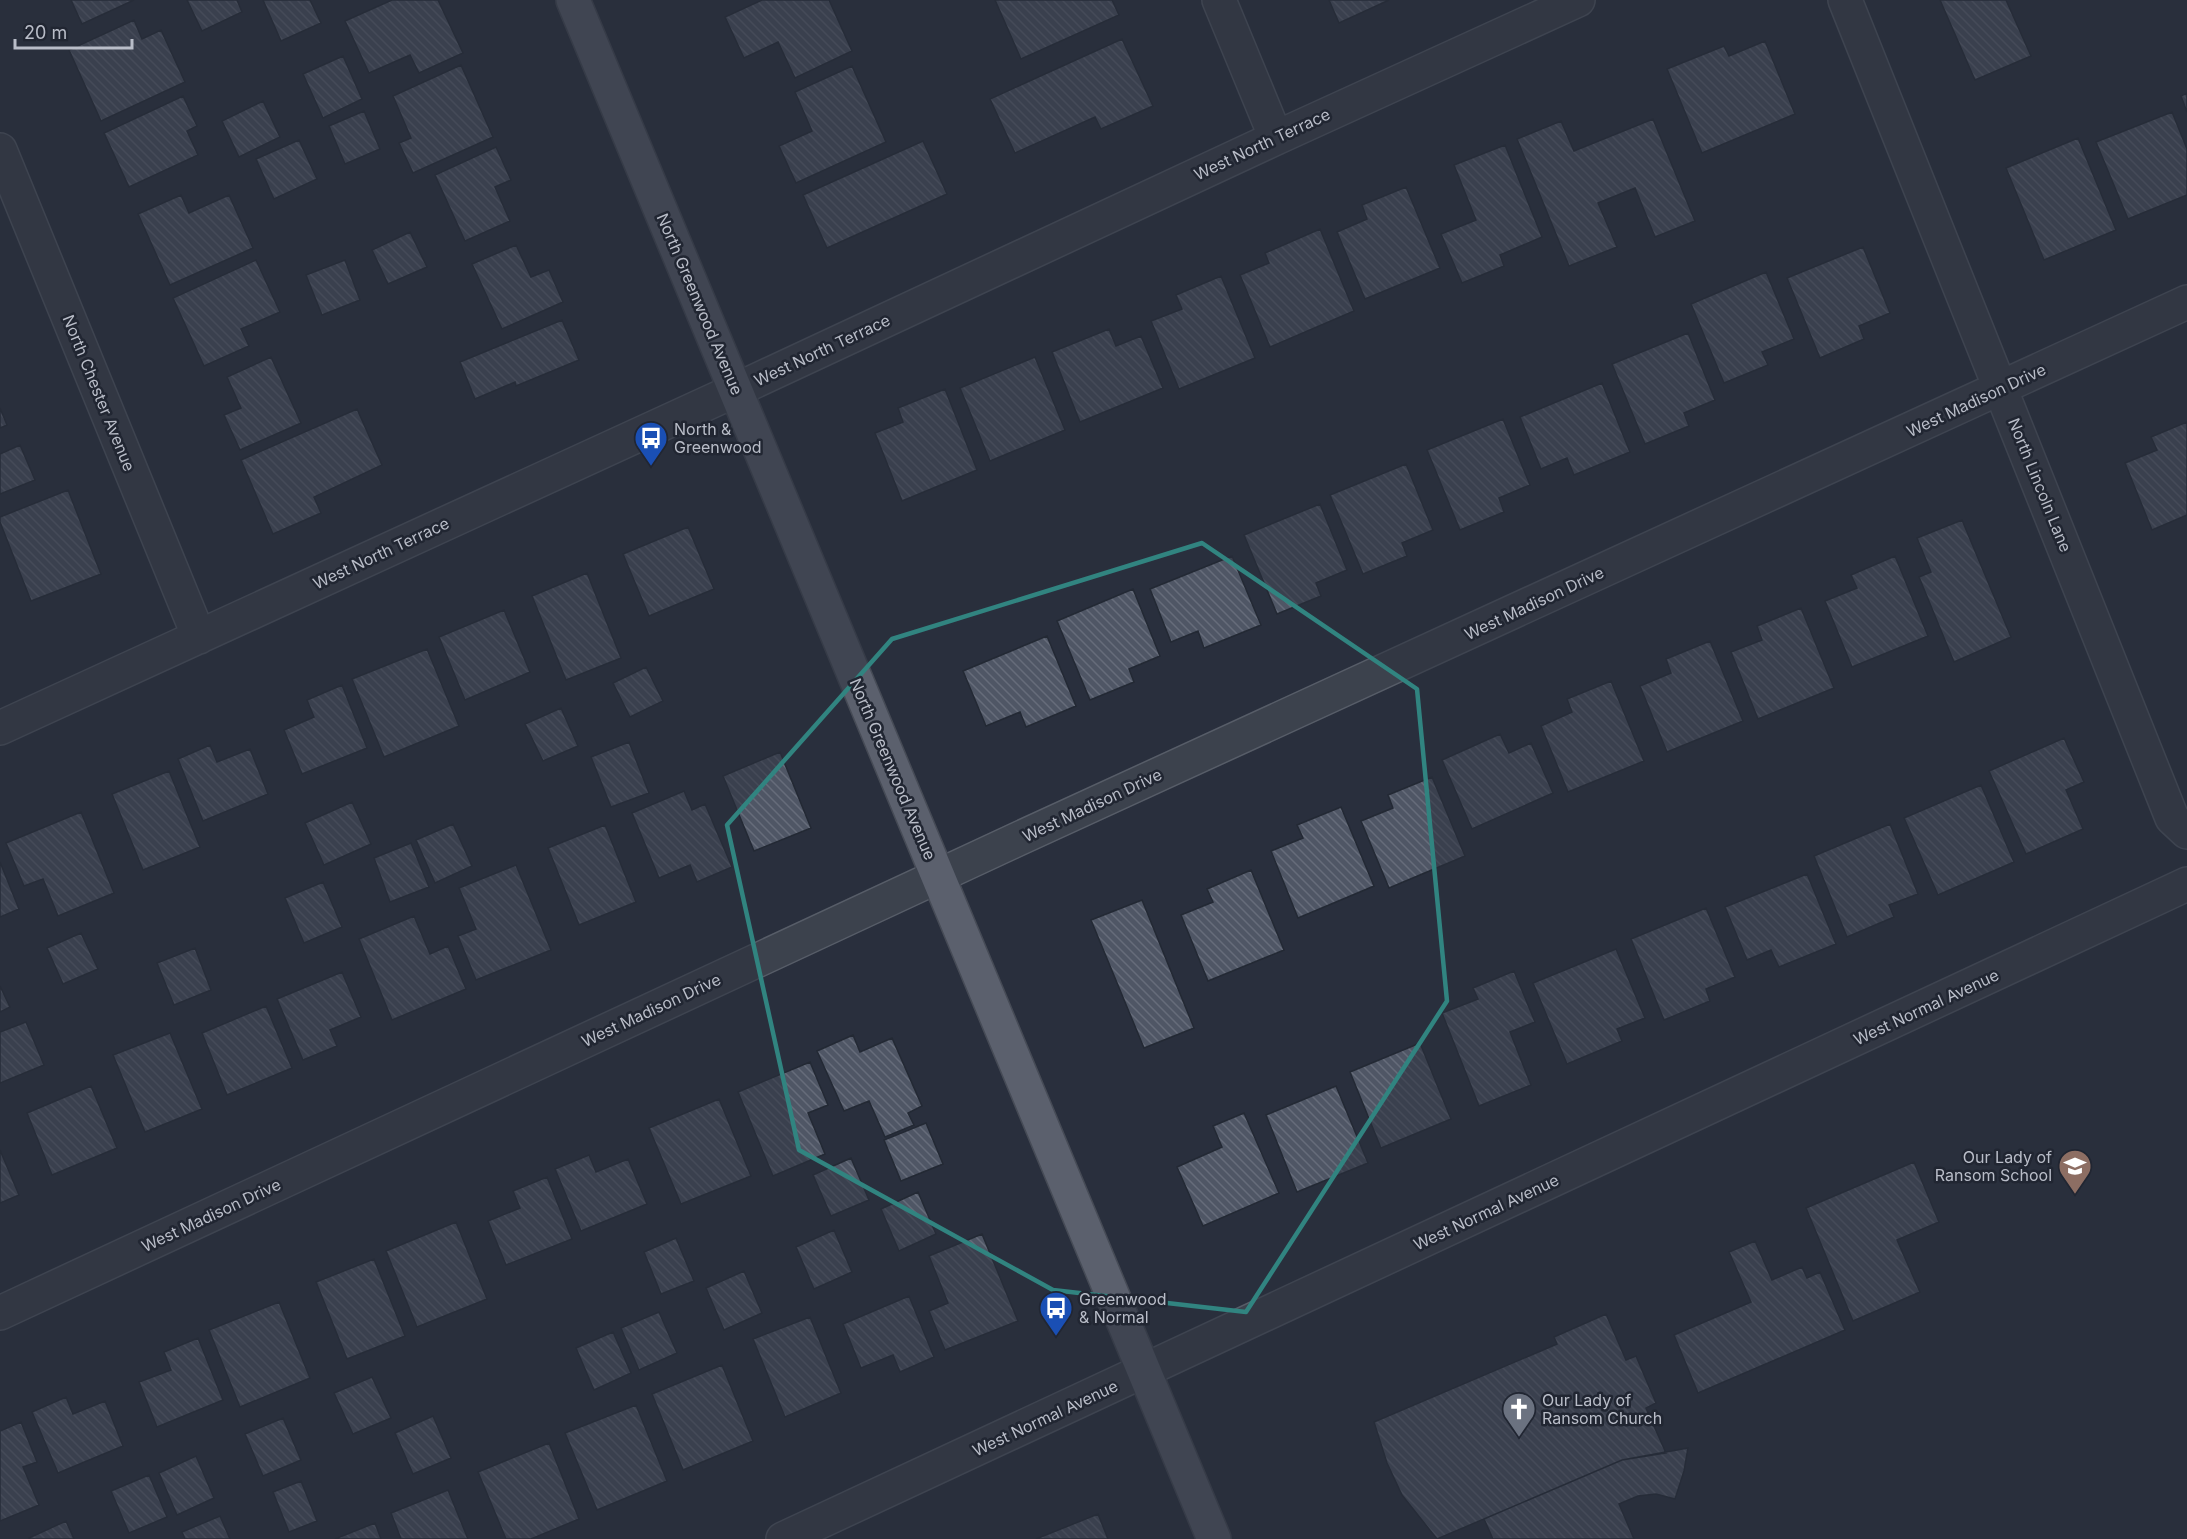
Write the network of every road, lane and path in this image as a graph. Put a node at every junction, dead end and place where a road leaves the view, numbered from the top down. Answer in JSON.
{"nodes":[{"id":1,"x":573,"y":0,"type":"edge"},
{"id":2,"x":1219,"y":0,"type":"edge"},
{"id":3,"x":1578,"y":0,"type":"edge"},
{"id":4,"x":1845,"y":0,"type":"edge"},
{"id":5,"x":1276,"y":138,"type":"junction"},
{"id":6,"x":0,"y":150,"type":"edge"},
{"id":7,"x":2187,"y":302,"type":"edge"},
{"id":8,"x":2001,"y":389,"type":"junction"},
{"id":9,"x":736,"y":390,"type":"junction"},
{"id":10,"x":199,"y":637,"type":"junction"},
{"id":11,"x":0,"y":728,"type":"edge"},
{"id":12,"x":2187,"y":832,"type":"edge"},
{"id":13,"x":938,"y":876,"type":"junction"},
{"id":14,"x":2187,"y":884,"type":"edge"},
{"id":15,"x":0,"y":1313,"type":"edge"},
{"id":16,"x":1144,"y":1372,"type":"junction"},
{"id":17,"x":783,"y":1539,"type":"edge"},
{"id":18,"x":1214,"y":1539,"type":"edge"}],
"edges":[{"from":1,"to":9,"type":"main road","name":"North Greenwood Avenue"},
{"from":2,"to":5,"type":"street"},
{"from":3,"to":5,"type":"street","name":"West North Terrace"},
{"from":4,"to":8,"type":"street","name":"North Lincoln Lane"},
{"from":5,"to":9,"type":"street","name":"West North Terrace"},
{"from":6,"to":10,"type":"street","name":"North Chester Avenue"},
{"from":7,"to":8,"type":"street","name":"West Madison Drive"},
{"from":8,"to":12,"type":"street","name":"North Lincoln Lane"},
{"from":8,"to":13,"type":"street","name":"West Madison Drive"},
{"from":9,"to":10,"type":"street","name":"West North Terrace"},
{"from":9,"to":13,"type":"main road","name":"North Greenwood Avenue"},
{"from":10,"to":11,"type":"street","name":"West North Terrace"},
{"from":13,"to":15,"type":"street","name":"West Madison Drive"},
{"from":13,"to":16,"type":"main road","name":"North Greenwood Avenue"},
{"from":14,"to":16,"type":"street","name":"West Normal Avenue"},
{"from":16,"to":17,"type":"street","name":"West Normal Avenue"},
{"from":16,"to":18,"type":"main road","name":"North Greenwood Avenue"}]}
